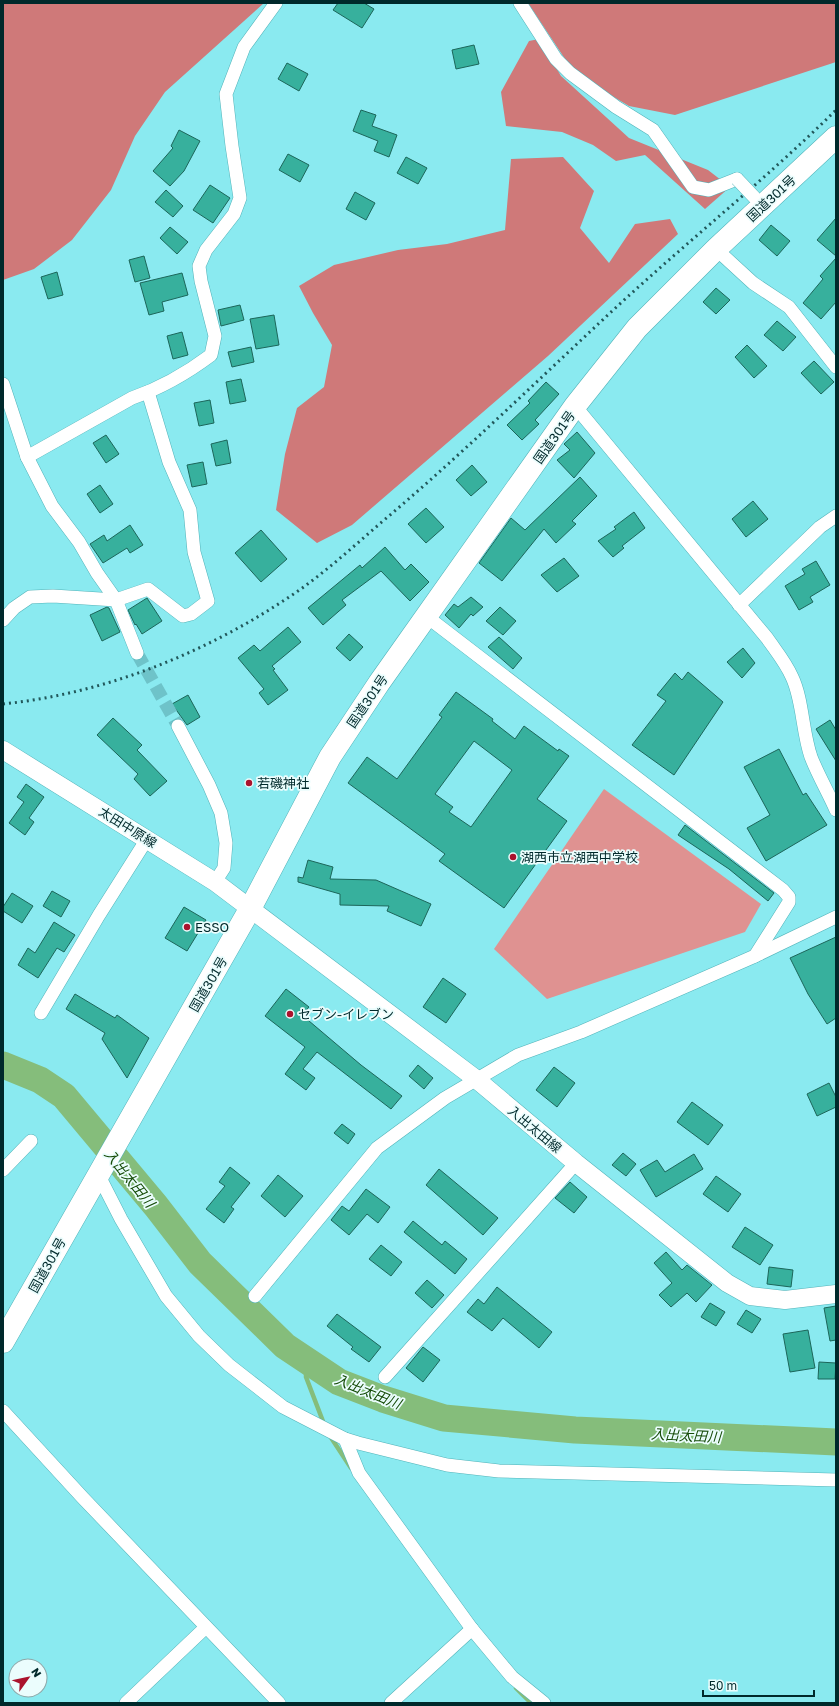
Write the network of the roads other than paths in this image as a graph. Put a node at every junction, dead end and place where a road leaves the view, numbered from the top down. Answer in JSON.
{"nodes":[{"id":1,"x":276,"y":3,"type":"edge"},
{"id":2,"x":520,"y":3,"type":"edge"},
{"id":3,"x":836,"y":137,"type":"edge"},
{"id":4,"x":759,"y":202,"type":"junction"},
{"id":5,"x":716,"y":250,"type":"junction"},
{"id":6,"x":836,"y":367,"type":"edge"},
{"id":7,"x":3,"y":384,"type":"edge"},
{"id":8,"x":148,"y":392,"type":"junction"},
{"id":9,"x":575,"y":406,"type":"junction"},
{"id":10,"x":27,"y":457,"type":"junction"},
{"id":11,"x":836,"y":516,"type":"edge"},
{"id":12,"x":116,"y":600,"type":"junction"},
{"id":13,"x":739,"y":605,"type":"junction"},
{"id":14,"x":426,"y":616,"type":"junction"},
{"id":15,"x":3,"y":620,"type":"edge"},
{"id":16,"x":137,"y":653,"type":"tunnel mouth"},
{"id":17,"x":178,"y":726,"type":"tunnel mouth"},
{"id":18,"x":3,"y":750,"type":"edge"},
{"id":19,"x":836,"y":810,"type":"edge"},
{"id":20,"x":148,"y":839,"type":"junction"},
{"id":21,"x":215,"y":882,"type":"junction"},
{"id":22,"x":250,"y":909,"type":"junction"},
{"id":23,"x":836,"y":917,"type":"edge"},
{"id":24,"x":755,"y":956,"type":"junction"},
{"id":25,"x":41,"y":1013,"type":"dead end"},
{"id":26,"x":476,"y":1079,"type":"junction"},
{"id":27,"x":31,"y":1141,"type":"dead end"},
{"id":28,"x":576,"y":1163,"type":"junction"},
{"id":29,"x":3,"y":1170,"type":"edge"},
{"id":30,"x":98,"y":1174,"type":"junction"},
{"id":31,"x":836,"y":1294,"type":"edge"},
{"id":32,"x":255,"y":1296,"type":"dead end"},
{"id":33,"x":3,"y":1342,"type":"edge"},
{"id":34,"x":385,"y":1377,"type":"dead end"},
{"id":35,"x":3,"y":1411,"type":"edge"},
{"id":36,"x":345,"y":1439,"type":"junction"},
{"id":37,"x":836,"y":1480,"type":"edge"},
{"id":38,"x":206,"y":1628,"type":"junction"},
{"id":39,"x":472,"y":1629,"type":"junction"},
{"id":40,"x":126,"y":1703,"type":"edge"},
{"id":41,"x":278,"y":1703,"type":"edge"},
{"id":42,"x":391,"y":1703,"type":"edge"},
{"id":43,"x":544,"y":1703,"type":"edge"}],
"edges":[{"from":1,"to":8,"type":"street"},
{"from":2,"to":4,"type":"street","bridge":true},
{"from":3,"to":4,"type":"highway","name":"国道301号"},
{"from":4,"to":5,"type":"highway","name":"国道301号"},
{"from":5,"to":6,"type":"street"},
{"from":5,"to":9,"type":"highway","name":"国道301号"},
{"from":7,"to":10,"type":"street"},
{"from":8,"to":10,"type":"street"},
{"from":8,"to":12,"type":"street"},
{"from":9,"to":13,"type":"street"},
{"from":9,"to":14,"type":"highway","name":"国道301号"},
{"from":10,"to":12,"type":"street"},
{"from":11,"to":13,"type":"street"},
{"from":12,"to":15,"type":"street"},
{"from":12,"to":16,"type":"street"},
{"from":13,"to":19,"type":"street"},
{"from":14,"to":22,"type":"highway","name":"国道301号"},
{"from":14,"to":24,"type":"street"},
{"from":17,"to":21,"type":"street"},
{"from":18,"to":20,"type":"main road","name":"太田中原線"},
{"from":20,"to":21,"type":"main road","name":"太田中原線"},
{"from":20,"to":25,"type":"street"},
{"from":21,"to":22,"type":"main road","name":"太田中原線"},
{"from":22,"to":26,"type":"main road","name":"入出太田線"},
{"from":22,"to":30,"type":"highway","name":"国道301号"},
{"from":23,"to":24,"type":"street"},
{"from":24,"to":26,"type":"street"},
{"from":26,"to":28,"type":"main road","name":"入出太田線"},
{"from":26,"to":32,"type":"street"},
{"from":27,"to":29,"type":"street"},
{"from":28,"to":31,"type":"main road","name":"入出太田線"},
{"from":28,"to":34,"type":"street"},
{"from":30,"to":33,"type":"highway","name":"国道301号"},
{"from":30,"to":36,"type":"street"},
{"from":35,"to":38,"type":"street"},
{"from":36,"to":37,"type":"street"},
{"from":36,"to":39,"type":"street"},
{"from":38,"to":40,"type":"street"},
{"from":38,"to":41,"type":"street"},
{"from":39,"to":42,"type":"street"},
{"from":39,"to":43,"type":"street"}]}
